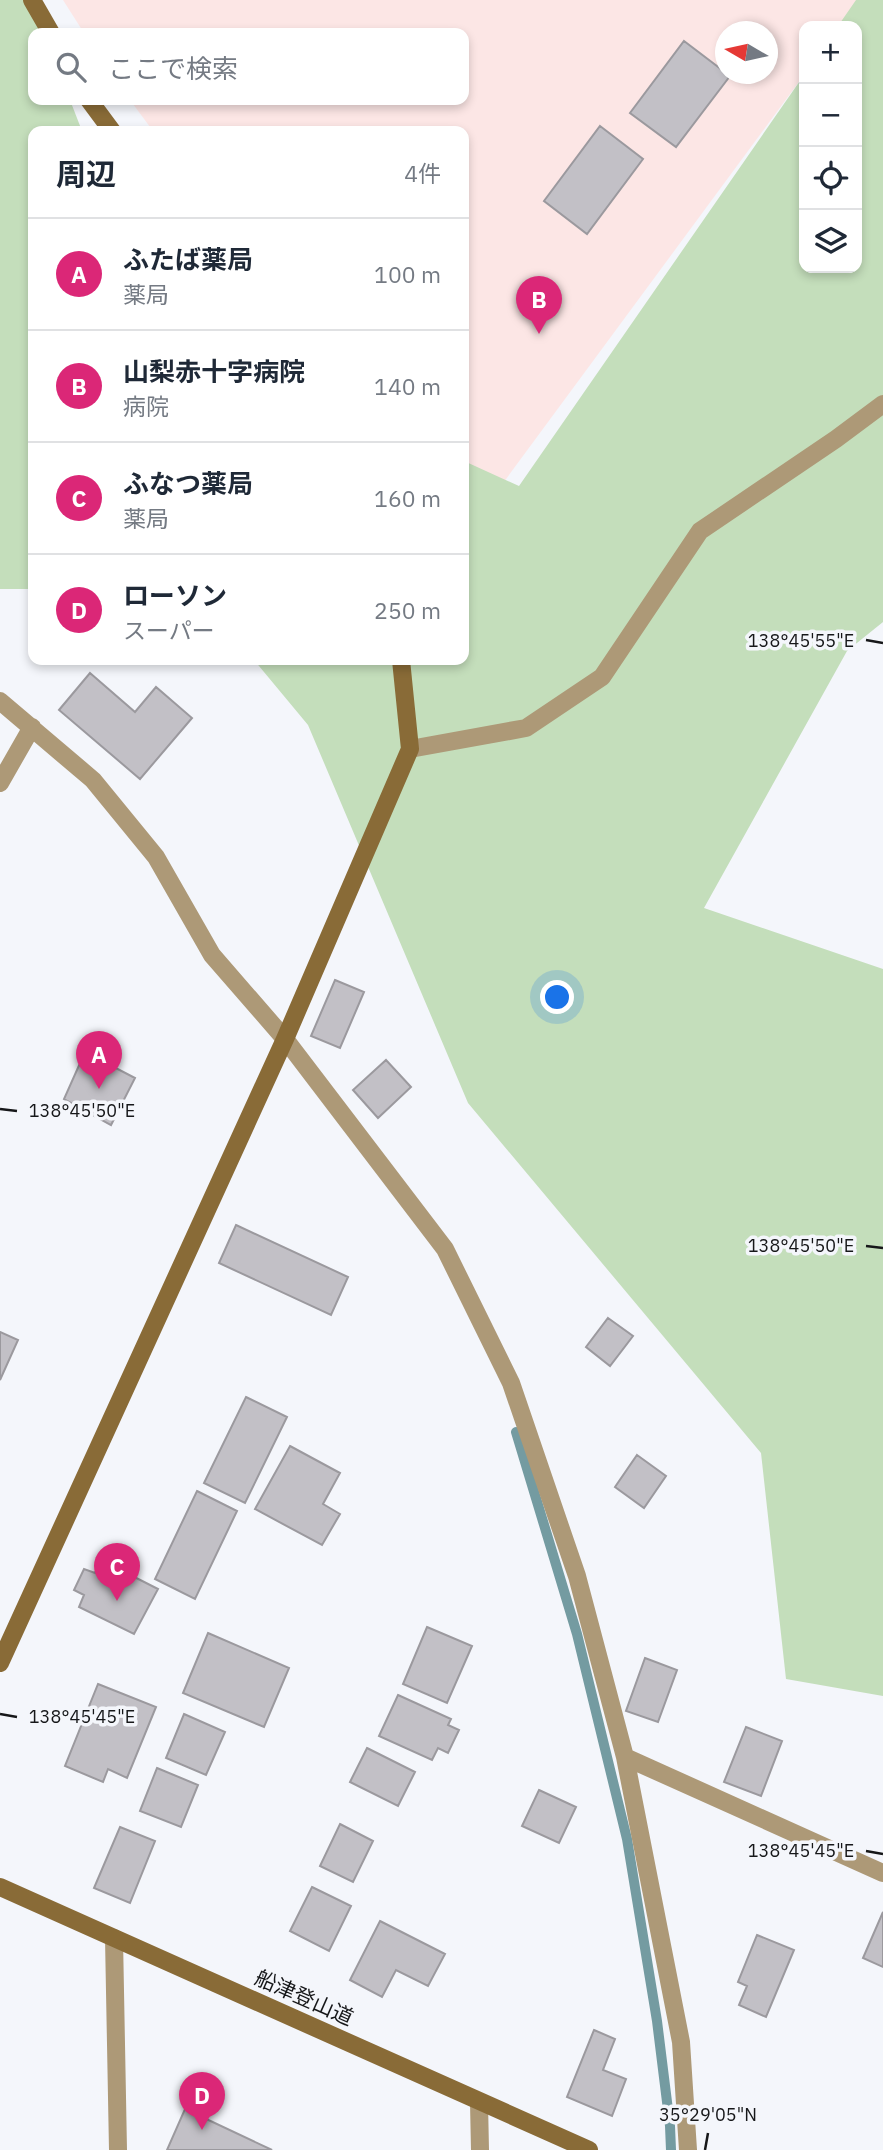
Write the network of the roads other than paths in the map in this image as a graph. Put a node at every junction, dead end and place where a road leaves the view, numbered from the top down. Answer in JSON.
{"nodes":[{"id":1,"x":32,"y":0,"type":"edge"},
{"id":2,"x":48,"y":28,"type":"edge"},
{"id":3,"x":93,"y":105,"type":"edge"},
{"id":4,"x":108,"y":126,"type":"edge"},
{"id":5,"x":883,"y":404,"type":"edge"},
{"id":6,"x":402,"y":665,"type":"edge"},
{"id":7,"x":0,"y":701,"type":"edge"},
{"id":8,"x":32,"y":727,"type":"junction"},
{"id":9,"x":410,"y":749,"type":"junction"},
{"id":10,"x":0,"y":783,"type":"edge"},
{"id":11,"x":285,"y":1039,"type":"junction"},
{"id":12,"x":0,"y":1664,"type":"edge"},
{"id":13,"x":625,"y":1757,"type":"junction"},
{"id":14,"x":883,"y":1873,"type":"edge"},
{"id":15,"x":0,"y":1887,"type":"edge"},
{"id":16,"x":114,"y":1938,"type":"junction"},
{"id":17,"x":479,"y":2102,"type":"junction"},
{"id":18,"x":118,"y":2150,"type":"edge"},
{"id":19,"x":480,"y":2150,"type":"edge"},
{"id":20,"x":589,"y":2150,"type":"edge"},
{"id":21,"x":688,"y":2150,"type":"edge"}],
"edges":[{"from":1,"to":2,"type":"street"},
{"from":3,"to":4,"type":"street"},
{"from":5,"to":9,"type":"street"},
{"from":6,"to":9,"type":"street"},
{"from":7,"to":8,"type":"street"},
{"from":8,"to":10,"type":"street"},
{"from":8,"to":11,"type":"street"},
{"from":9,"to":11,"type":"street"},
{"from":11,"to":12,"type":"street"},
{"from":11,"to":13,"type":"street"},
{"from":13,"to":14,"type":"street"},
{"from":13,"to":21,"type":"street"},
{"from":15,"to":16,"type":"street","name":"船津登山道"},
{"from":16,"to":17,"type":"street","name":"船津登山道"},
{"from":16,"to":18,"type":"street"},
{"from":17,"to":19,"type":"street"},
{"from":17,"to":20,"type":"street","name":"船津登山道"}]}
